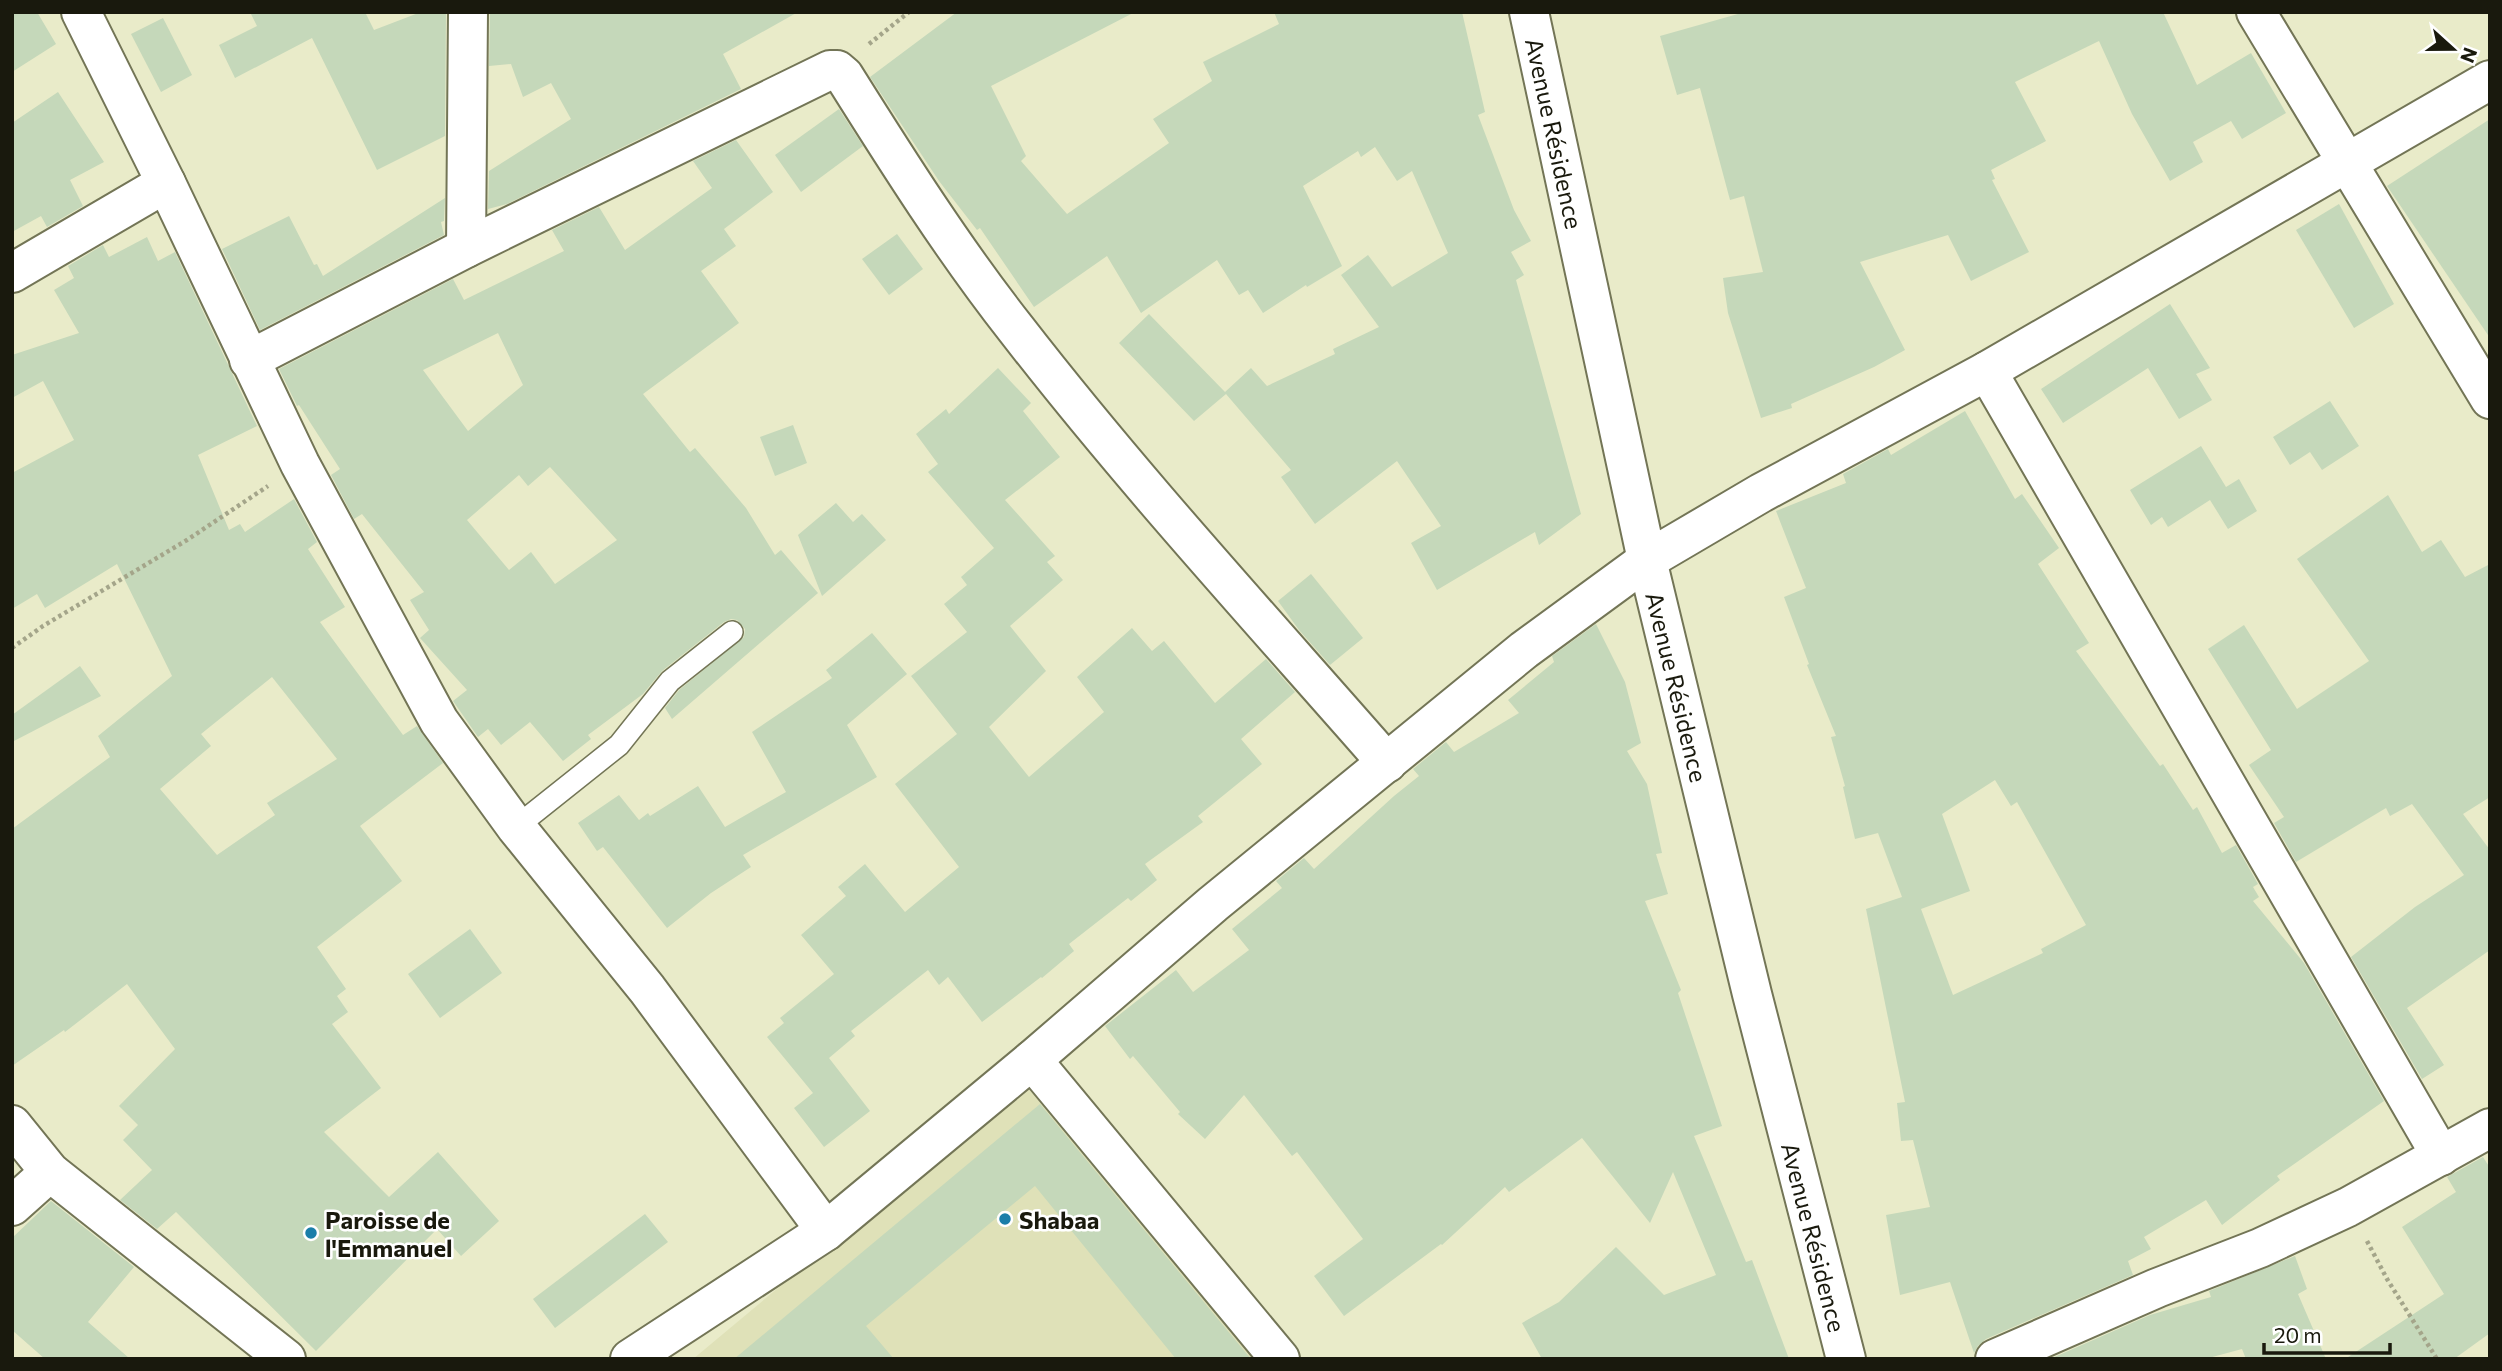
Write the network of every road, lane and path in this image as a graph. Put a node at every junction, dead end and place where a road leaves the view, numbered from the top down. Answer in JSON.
{"nodes":[{"id":1,"x":81,"y":12,"type":"edge"},
{"id":2,"x":468,"y":12,"type":"edge"},
{"id":3,"x":909,"y":12,"type":"edge"},
{"id":4,"x":1529,"y":12,"type":"edge"},
{"id":5,"x":2256,"y":12,"type":"edge"},
{"id":6,"x":837,"y":70,"type":"junction"},
{"id":7,"x":2490,"y":80,"type":"edge"},
{"id":8,"x":2347,"y":164,"type":"junction"},
{"id":9,"x":166,"y":183,"type":"junction"},
{"id":10,"x":467,"y":248,"type":"junction"},
{"id":11,"x":12,"y":273,"type":"edge"},
{"id":12,"x":249,"y":360,"type":"junction"},
{"id":13,"x":1987,"y":371,"type":"junction"},
{"id":14,"x":2490,"y":399,"type":"edge"},
{"id":15,"x":300,"y":464,"type":"junction"},
{"id":16,"x":1647,"y":560,"type":"junction"},
{"id":17,"x":732,"y":632,"type":"dead end"},
{"id":18,"x":12,"y":648,"type":"edge"},
{"id":19,"x":1387,"y":763,"type":"junction"},
{"id":20,"x":516,"y":827,"type":"junction"},
{"id":21,"x":1032,"y":1060,"type":"junction"},
{"id":22,"x":12,"y":1125,"type":"edge"},
{"id":23,"x":2490,"y":1128,"type":"edge"},
{"id":24,"x":2441,"y":1156,"type":"junction"},
{"id":25,"x":50,"y":1172,"type":"junction"},
{"id":26,"x":12,"y":1206,"type":"edge"},
{"id":27,"x":2348,"y":1207,"type":"junction"},
{"id":28,"x":826,"y":1231,"type":"junction"},
{"id":29,"x":286,"y":1359,"type":"edge"},
{"id":30,"x":630,"y":1359,"type":"edge"},
{"id":31,"x":1280,"y":1359,"type":"edge"},
{"id":32,"x":1846,"y":1359,"type":"edge"},
{"id":33,"x":1995,"y":1359,"type":"edge"},
{"id":34,"x":2437,"y":1359,"type":"edge"}],
"edges":[{"from":1,"to":9,"type":"street"},
{"from":2,"to":10,"type":"street"},
{"from":3,"to":6,"type":"path"},
{"from":4,"to":16,"type":"street","name":"Avenue Résidence"},
{"from":5,"to":8,"type":"street"},
{"from":6,"to":10,"type":"street"},
{"from":6,"to":19,"type":"street"},
{"from":7,"to":8,"type":"street"},
{"from":8,"to":13,"type":"street"},
{"from":8,"to":14,"type":"street"},
{"from":9,"to":11,"type":"street"},
{"from":9,"to":12,"type":"street"},
{"from":10,"to":12,"type":"street"},
{"from":12,"to":15,"type":"street"},
{"from":13,"to":16,"type":"street"},
{"from":13,"to":24,"type":"street"},
{"from":15,"to":18,"type":"path"},
{"from":15,"to":20,"type":"street"},
{"from":16,"to":19,"type":"street"},
{"from":16,"to":32,"type":"street","name":"Avenue Résidence"},
{"from":17,"to":20,"type":"lane"},
{"from":19,"to":21,"type":"street"},
{"from":20,"to":28,"type":"street"},
{"from":21,"to":28,"type":"street"},
{"from":21,"to":31,"type":"street"},
{"from":22,"to":25,"type":"street"},
{"from":23,"to":24,"type":"street"},
{"from":24,"to":27,"type":"street"},
{"from":25,"to":26,"type":"street"},
{"from":25,"to":29,"type":"street"},
{"from":27,"to":33,"type":"street"},
{"from":27,"to":34,"type":"path"},
{"from":28,"to":30,"type":"street"}]}
